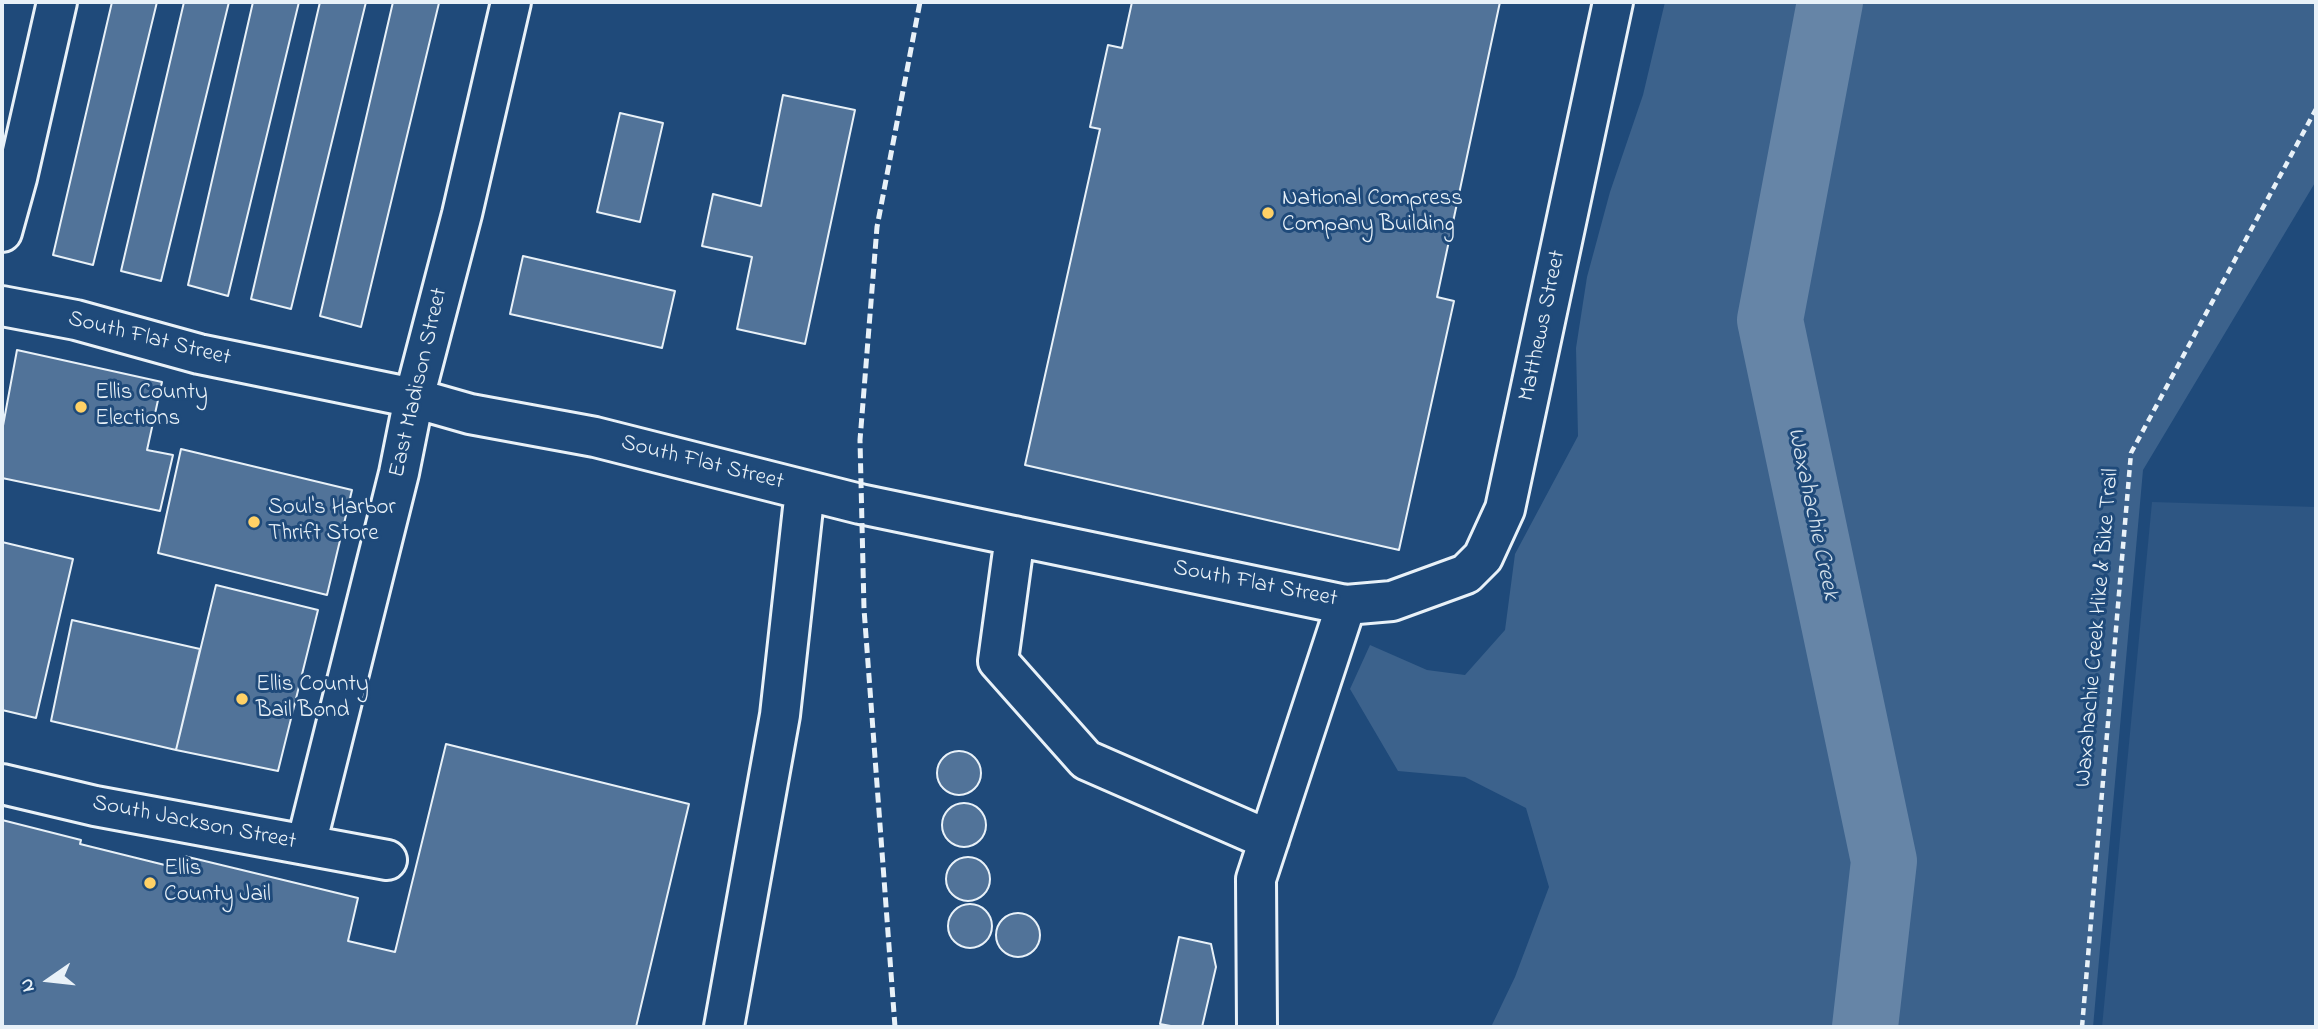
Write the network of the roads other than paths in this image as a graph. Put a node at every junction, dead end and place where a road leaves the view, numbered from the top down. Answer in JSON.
{"nodes":[{"id":1,"x":57,"y":2,"type":"edge"},
{"id":2,"x":511,"y":2,"type":"edge"},
{"id":3,"x":1613,"y":2,"type":"edge"},
{"id":4,"x":2,"y":232,"type":"edge"},
{"id":5,"x":2,"y":306,"type":"edge"},
{"id":6,"x":414,"y":398,"type":"junction"},
{"id":7,"x":805,"y":490,"type":"junction"},
{"id":8,"x":1015,"y":536,"type":"junction"},
{"id":9,"x":1403,"y":597,"type":"joint"},
{"id":10,"x":1346,"y":605,"type":"junction"},
{"id":11,"x":2,"y":784,"type":"edge"},
{"id":12,"x":1269,"y":840,"type":"junction"},
{"id":13,"x":306,"y":845,"type":"junction"},
{"id":14,"x":387,"y":860,"type":"dead end"},
{"id":15,"x":724,"y":1027,"type":"edge"},
{"id":16,"x":1257,"y":1027,"type":"edge"}],
"edges":[{"from":1,"to":4,"type":"street"},
{"from":2,"to":6,"type":"street","name":"East Madison Street"},
{"from":3,"to":9,"type":"street","name":"Matthews Street"},
{"from":5,"to":6,"type":"street","name":"South Flat Street"},
{"from":6,"to":7,"type":"street","name":"South Flat Street"},
{"from":6,"to":13,"type":"street","name":"East Madison Street"},
{"from":7,"to":8,"type":"street","name":"South Flat Street"},
{"from":7,"to":15,"type":"street"},
{"from":8,"to":10,"type":"street","name":"South Flat Street"},
{"from":8,"to":12,"type":"street"},
{"from":9,"to":10,"type":"street","name":"South Flat Street"},
{"from":10,"to":12,"type":"street"},
{"from":11,"to":13,"type":"street","name":"South Jackson Street"},
{"from":12,"to":16,"type":"street"},
{"from":13,"to":14,"type":"street","name":"South Jackson Street"}]}
